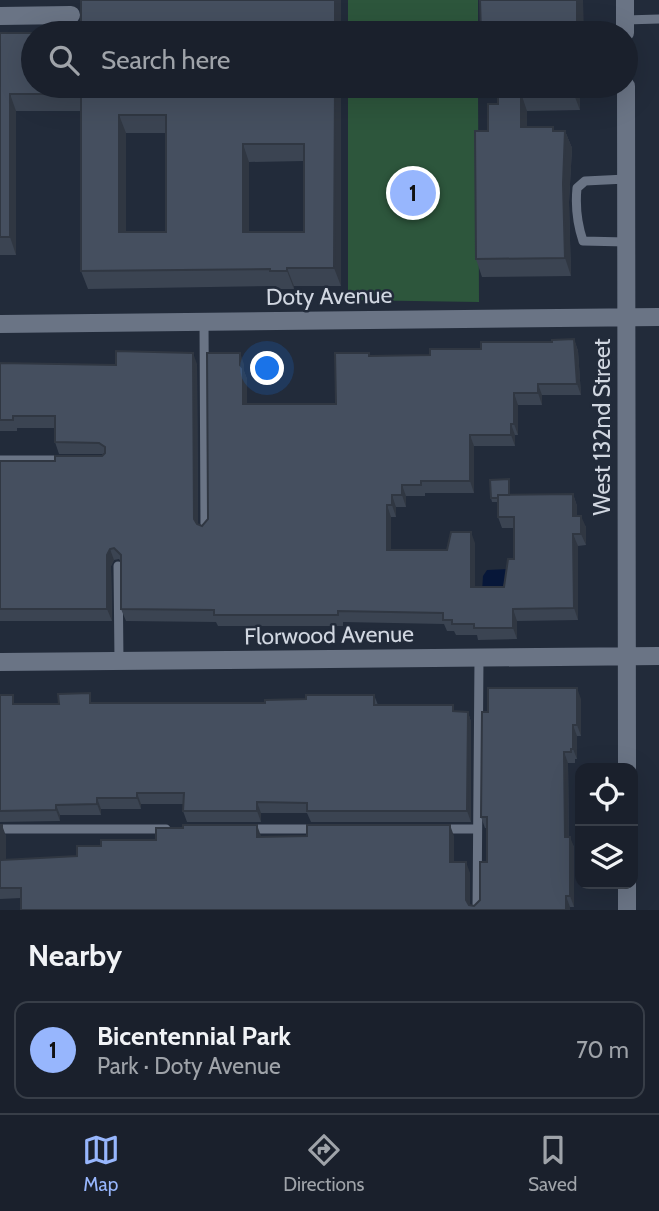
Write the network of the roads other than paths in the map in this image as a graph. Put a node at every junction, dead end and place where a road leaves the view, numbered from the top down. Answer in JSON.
{"nodes":[{"id":1,"x":625,"y":0,"type":"edge"},
{"id":2,"x":71,"y":15,"type":"dead end"},
{"id":3,"x":0,"y":16,"type":"edge"},
{"id":4,"x":659,"y":19,"type":"edge"},
{"id":5,"x":625,"y":21,"type":"edge"},
{"id":6,"x":638,"y":24,"type":"edge"},
{"id":7,"x":625,"y":98,"type":"edge"},
{"id":8,"x":626,"y":179,"type":"junction"},
{"id":9,"x":626,"y":242,"type":"junction"},
{"id":10,"x":626,"y":317,"type":"junction"},
{"id":11,"x":659,"y":317,"type":"edge"},
{"id":12,"x":204,"y":321,"type":"junction"},
{"id":13,"x":0,"y":324,"type":"edge"},
{"id":14,"x":0,"y":460,"type":"edge"},
{"id":15,"x":78,"y":460,"type":"edge"},
{"id":16,"x":205,"y":530,"type":"edge"},
{"id":17,"x":118,"y":566,"type":"edge"},
{"id":18,"x":627,"y":656,"type":"junction"},
{"id":19,"x":659,"y":656,"type":"edge"},
{"id":20,"x":479,"y":657,"type":"junction"},
{"id":21,"x":119,"y":661,"type":"junction"},
{"id":22,"x":0,"y":662,"type":"edge"},
{"id":23,"x":627,"y":763,"type":"edge"},
{"id":24,"x":0,"y":829,"type":"edge"},
{"id":25,"x":177,"y":829,"type":"edge"},
{"id":26,"x":232,"y":829,"type":"edge"},
{"id":27,"x":327,"y":829,"type":"edge"},
{"id":28,"x":423,"y":829,"type":"edge"},
{"id":29,"x":477,"y":829,"type":"junction"},
{"id":30,"x":627,"y":889,"type":"edge"},
{"id":31,"x":477,"y":910,"type":"edge"},
{"id":32,"x":627,"y":910,"type":"edge"}],
"edges":[{"from":1,"to":5,"type":"street"},
{"from":2,"to":3,"type":"street"},
{"from":4,"to":6,"type":"lane"},
{"from":7,"to":8,"type":"street","name":"West 132nd Street"},
{"from":8,"to":9,"type":"street","name":"West 132nd Street"},
{"from":8,"to":9,"type":"lane"},
{"from":9,"to":10,"type":"street","name":"West 132nd Street"},
{"from":10,"to":11,"type":"street","name":"Doty Avenue"},
{"from":10,"to":12,"type":"street","name":"Doty Avenue"},
{"from":10,"to":18,"type":"street","name":"West 132nd Street"},
{"from":12,"to":13,"type":"street","name":"Doty Avenue"},
{"from":12,"to":16,"type":"lane"},
{"from":14,"to":15,"type":"lane"},
{"from":17,"to":21,"type":"lane"},
{"from":18,"to":19,"type":"street","name":"Florwood Avenue"},
{"from":18,"to":20,"type":"street","name":"Florwood Avenue"},
{"from":18,"to":23,"type":"street","name":"West 132nd Street"},
{"from":20,"to":21,"type":"street","name":"Florwood Avenue"},
{"from":20,"to":29,"type":"lane"},
{"from":21,"to":22,"type":"street","name":"Florwood Avenue"},
{"from":24,"to":25,"type":"lane"},
{"from":26,"to":27,"type":"lane"},
{"from":28,"to":29,"type":"lane"},
{"from":29,"to":31,"type":"lane"},
{"from":30,"to":32,"type":"street"}]}
